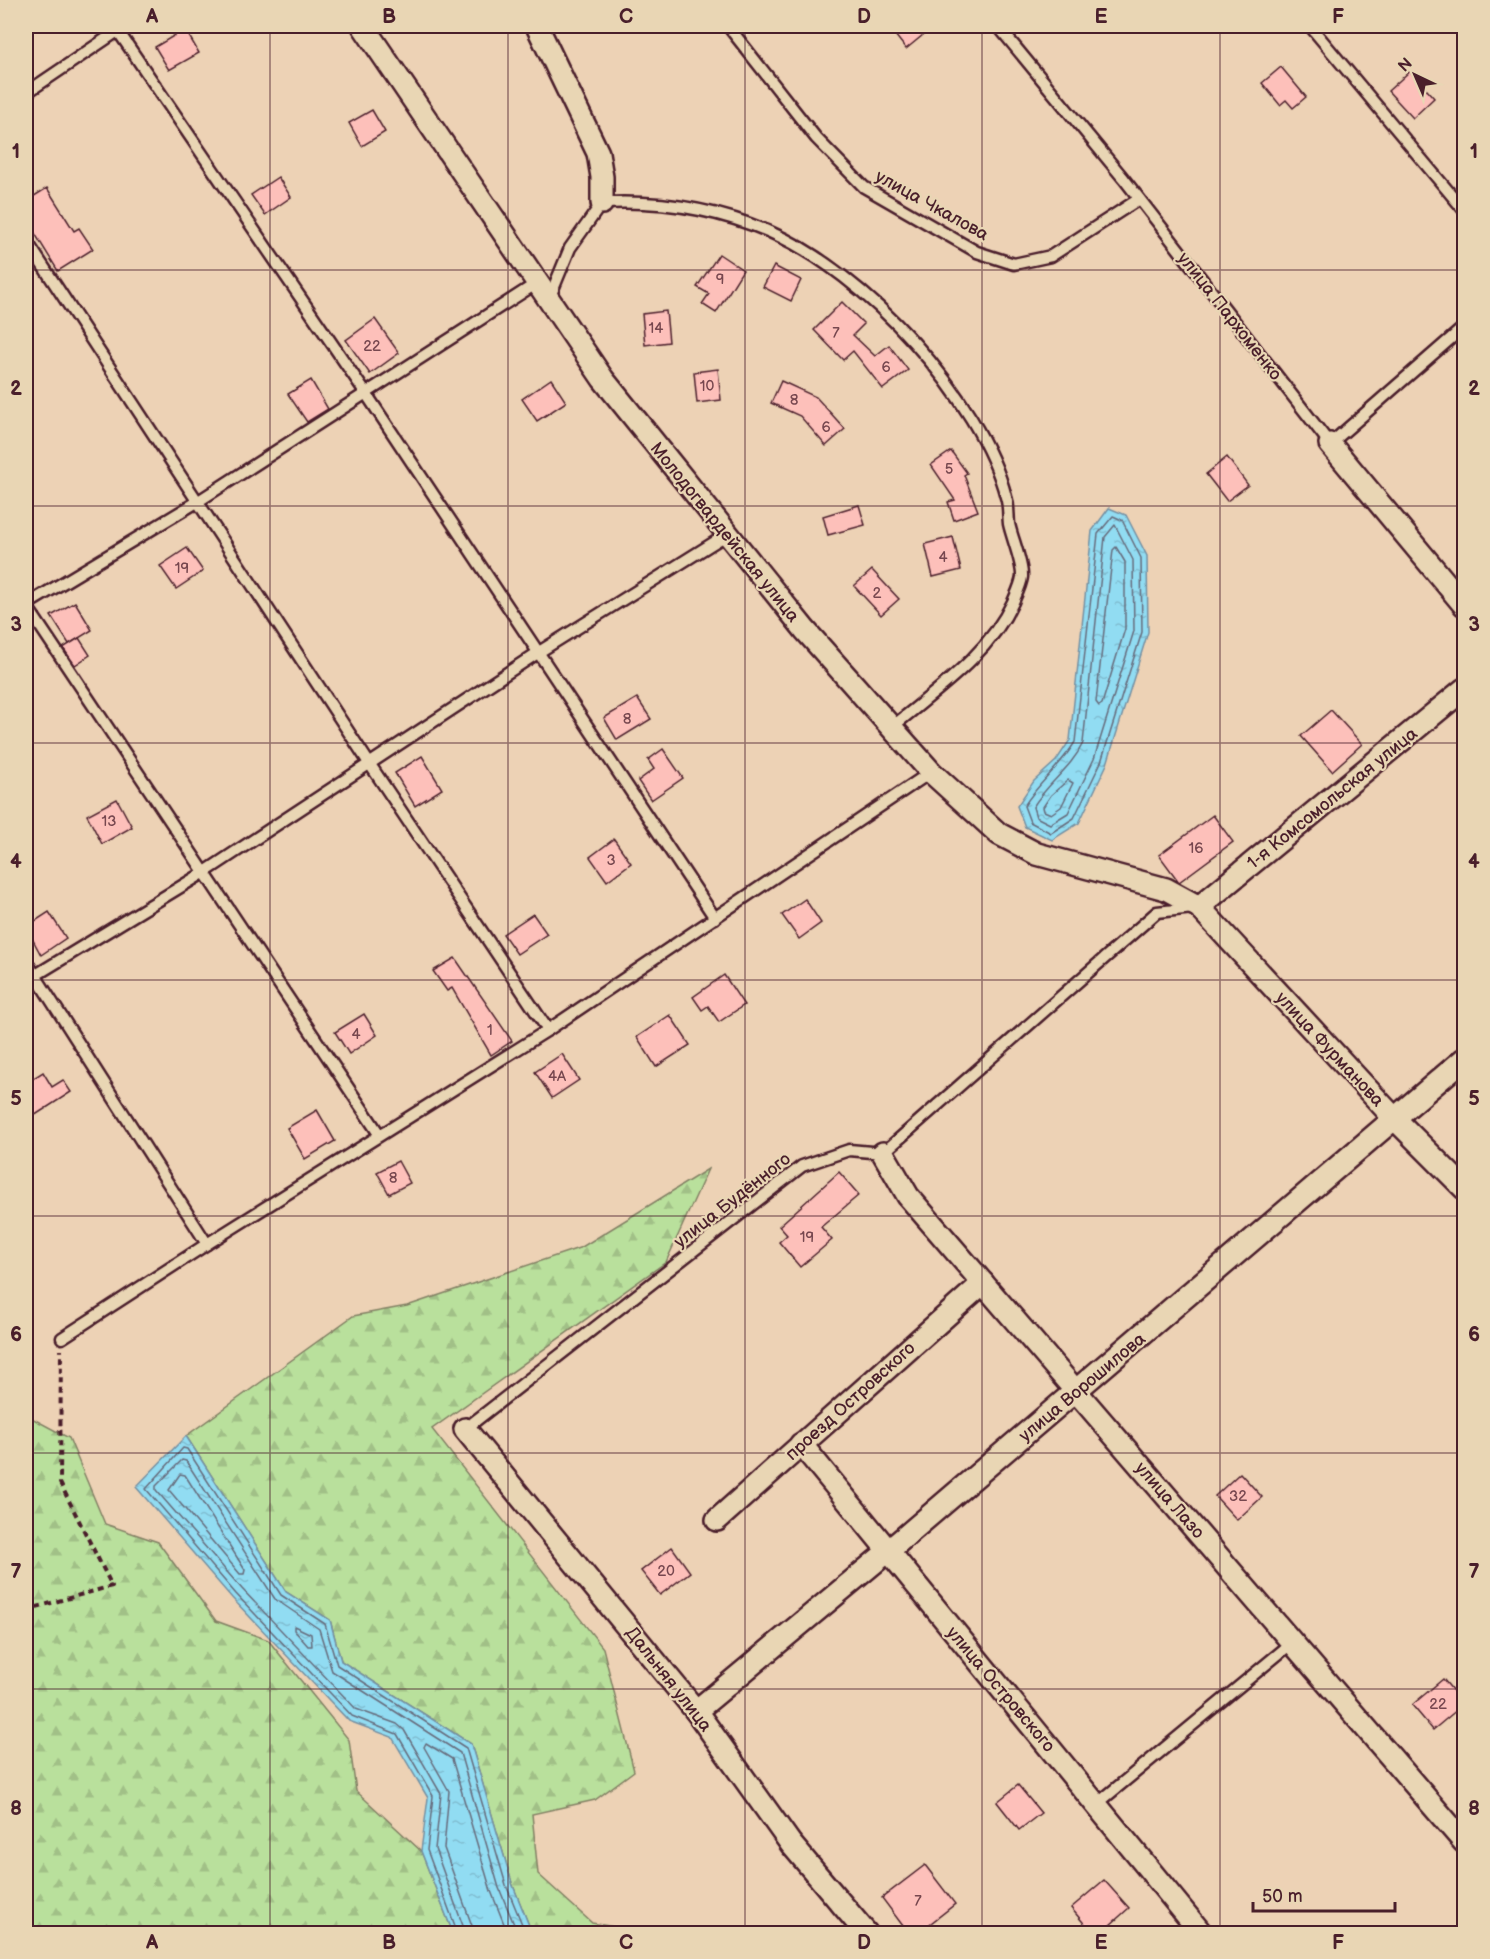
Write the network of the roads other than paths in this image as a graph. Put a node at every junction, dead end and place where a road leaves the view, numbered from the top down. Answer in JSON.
{"nodes":[{"id":1,"x":363,"y":26,"type":"edge"},
{"id":2,"x":537,"y":26,"type":"edge"},
{"id":3,"x":728,"y":26,"type":"edge"},
{"id":4,"x":998,"y":26,"type":"edge"},
{"id":5,"x":1310,"y":26,"type":"edge"},
{"id":6,"x":122,"y":28,"type":"edge"},
{"id":7,"x":26,"y":93,"type":"edge"},
{"id":8,"x":1139,"y":199,"type":"junction"},
{"id":9,"x":602,"y":203,"type":"junction"},
{"id":10,"x":1464,"y":210,"type":"edge"},
{"id":11,"x":26,"y":240,"type":"edge"},
{"id":12,"x":543,"y":292,"type":"junction"},
{"id":13,"x":1464,"y":327,"type":"edge"},
{"id":14,"x":365,"y":392,"type":"junction"},
{"id":15,"x":1330,"y":444,"type":"junction"},
{"id":16,"x":197,"y":502,"type":"junction"},
{"id":17,"x":726,"y":535,"type":"junction"},
{"id":18,"x":26,"y":605,"type":"edge"},
{"id":19,"x":1464,"y":605,"type":"edge"},
{"id":20,"x":539,"y":652,"type":"junction"},
{"id":21,"x":1464,"y":689,"type":"edge"},
{"id":22,"x":891,"y":728,"type":"junction"},
{"id":23,"x":369,"y":763,"type":"junction"},
{"id":24,"x":931,"y":772,"type":"junction"},
{"id":25,"x":205,"y":872,"type":"junction"},
{"id":26,"x":1199,"y":907,"type":"junction"},
{"id":27,"x":715,"y":918,"type":"junction"},
{"id":28,"x":26,"y":961,"type":"edge"},
{"id":29,"x":30,"y":978,"type":"edge"},
{"id":30,"x":548,"y":1030,"type":"junction"},
{"id":31,"x":1464,"y":1059,"type":"edge"},
{"id":32,"x":1395,"y":1119,"type":"junction"},
{"id":33,"x":379,"y":1134,"type":"junction"},
{"id":34,"x":883,"y":1153,"type":"junction"},
{"id":35,"x":1464,"y":1188,"type":"edge"},
{"id":36,"x":207,"y":1244,"type":"junction"},
{"id":37,"x":983,"y":1283,"type":"junction"},
{"id":38,"x":62,"y":1338,"type":"road end"},
{"id":39,"x":1077,"y":1391,"type":"junction"},
{"id":40,"x":465,"y":1429,"type":"joint"},
{"id":41,"x":801,"y":1444,"type":"junction"},
{"id":42,"x":717,"y":1520,"type":"dead end"},
{"id":43,"x":887,"y":1552,"type":"junction"},
{"id":44,"x":1293,"y":1642,"type":"junction"},
{"id":45,"x":696,"y":1711,"type":"junction"},
{"id":46,"x":1097,"y":1804,"type":"junction"},
{"id":47,"x":1464,"y":1842,"type":"edge"},
{"id":48,"x":867,"y":1934,"type":"edge"},
{"id":49,"x":1202,"y":1934,"type":"edge"}],
"edges":[{"from":1,"to":12,"type":"street","name":"Молодогвардейская улица"},
{"from":2,"to":9,"type":"street"},
{"from":3,"to":8,"type":"lane","name":"улица Чкалова"},
{"from":4,"to":8,"type":"lane","name":"улица Пархоменко"},
{"from":5,"to":10,"type":"lane"},
{"from":6,"to":7,"type":"lane"},
{"from":6,"to":14,"type":"lane"},
{"from":8,"to":15,"type":"lane","name":"улица Пархоменко"},
{"from":9,"to":12,"type":"lane"},
{"from":9,"to":22,"type":"lane"},
{"from":11,"to":16,"type":"lane"},
{"from":12,"to":14,"type":"lane"},
{"from":12,"to":17,"type":"street","name":"Молодогвардейская улица"},
{"from":13,"to":15,"type":"lane"},
{"from":14,"to":16,"type":"lane"},
{"from":14,"to":20,"type":"lane"},
{"from":15,"to":19,"type":"street","name":"улица Пархоменко"},
{"from":16,"to":18,"type":"lane"},
{"from":16,"to":23,"type":"lane"},
{"from":17,"to":20,"type":"lane"},
{"from":17,"to":22,"type":"street","name":"Молодогвардейская улица"},
{"from":18,"to":25,"type":"lane"},
{"from":20,"to":23,"type":"lane"},
{"from":20,"to":27,"type":"lane"},
{"from":21,"to":26,"type":"street","name":"1-я Комсомольская улица"},
{"from":22,"to":24,"type":"street","name":"Молодогвардейская улица"},
{"from":23,"to":25,"type":"lane"},
{"from":23,"to":30,"type":"lane"},
{"from":24,"to":26,"type":"street","name":"Молодогвардейская улица"},
{"from":24,"to":27,"type":"lane"},
{"from":25,"to":29,"type":"lane"},
{"from":25,"to":33,"type":"lane"},
{"from":26,"to":32,"type":"street","name":"улица Фурманова"},
{"from":26,"to":34,"type":"lane"},
{"from":27,"to":30,"type":"lane"},
{"from":28,"to":29,"type":"lane"},
{"from":29,"to":36,"type":"lane"},
{"from":30,"to":33,"type":"lane"},
{"from":31,"to":32,"type":"street","name":"улица Ворошилова"},
{"from":32,"to":35,"type":"street","name":"улица Фурманова"},
{"from":32,"to":39,"type":"street","name":"улица Ворошилова"},
{"from":33,"to":36,"type":"lane"},
{"from":34,"to":37,"type":"street","name":"улица Лазо"},
{"from":34,"to":40,"type":"lane","name":"улица Будённого"},
{"from":36,"to":38,"type":"lane"},
{"from":37,"to":39,"type":"street","name":"улица Лазо"},
{"from":37,"to":41,"type":"street","name":"проезд Островского"},
{"from":39,"to":43,"type":"street","name":"улица Ворошилова"},
{"from":39,"to":44,"type":"street","name":"улица Лазо"},
{"from":40,"to":45,"type":"street","name":"Дальняя улица"},
{"from":41,"to":42,"type":"street","name":"проезд Островского"},
{"from":41,"to":43,"type":"street","name":"улица Островского"},
{"from":43,"to":45,"type":"street","name":"улица Ворошилова"},
{"from":43,"to":46,"type":"street","name":"улица Островского"},
{"from":44,"to":46,"type":"lane"},
{"from":44,"to":47,"type":"street","name":"улица Лазо"},
{"from":45,"to":48,"type":"street","name":"Дальняя улица"},
{"from":46,"to":49,"type":"street","name":"улица Островского"}]}
